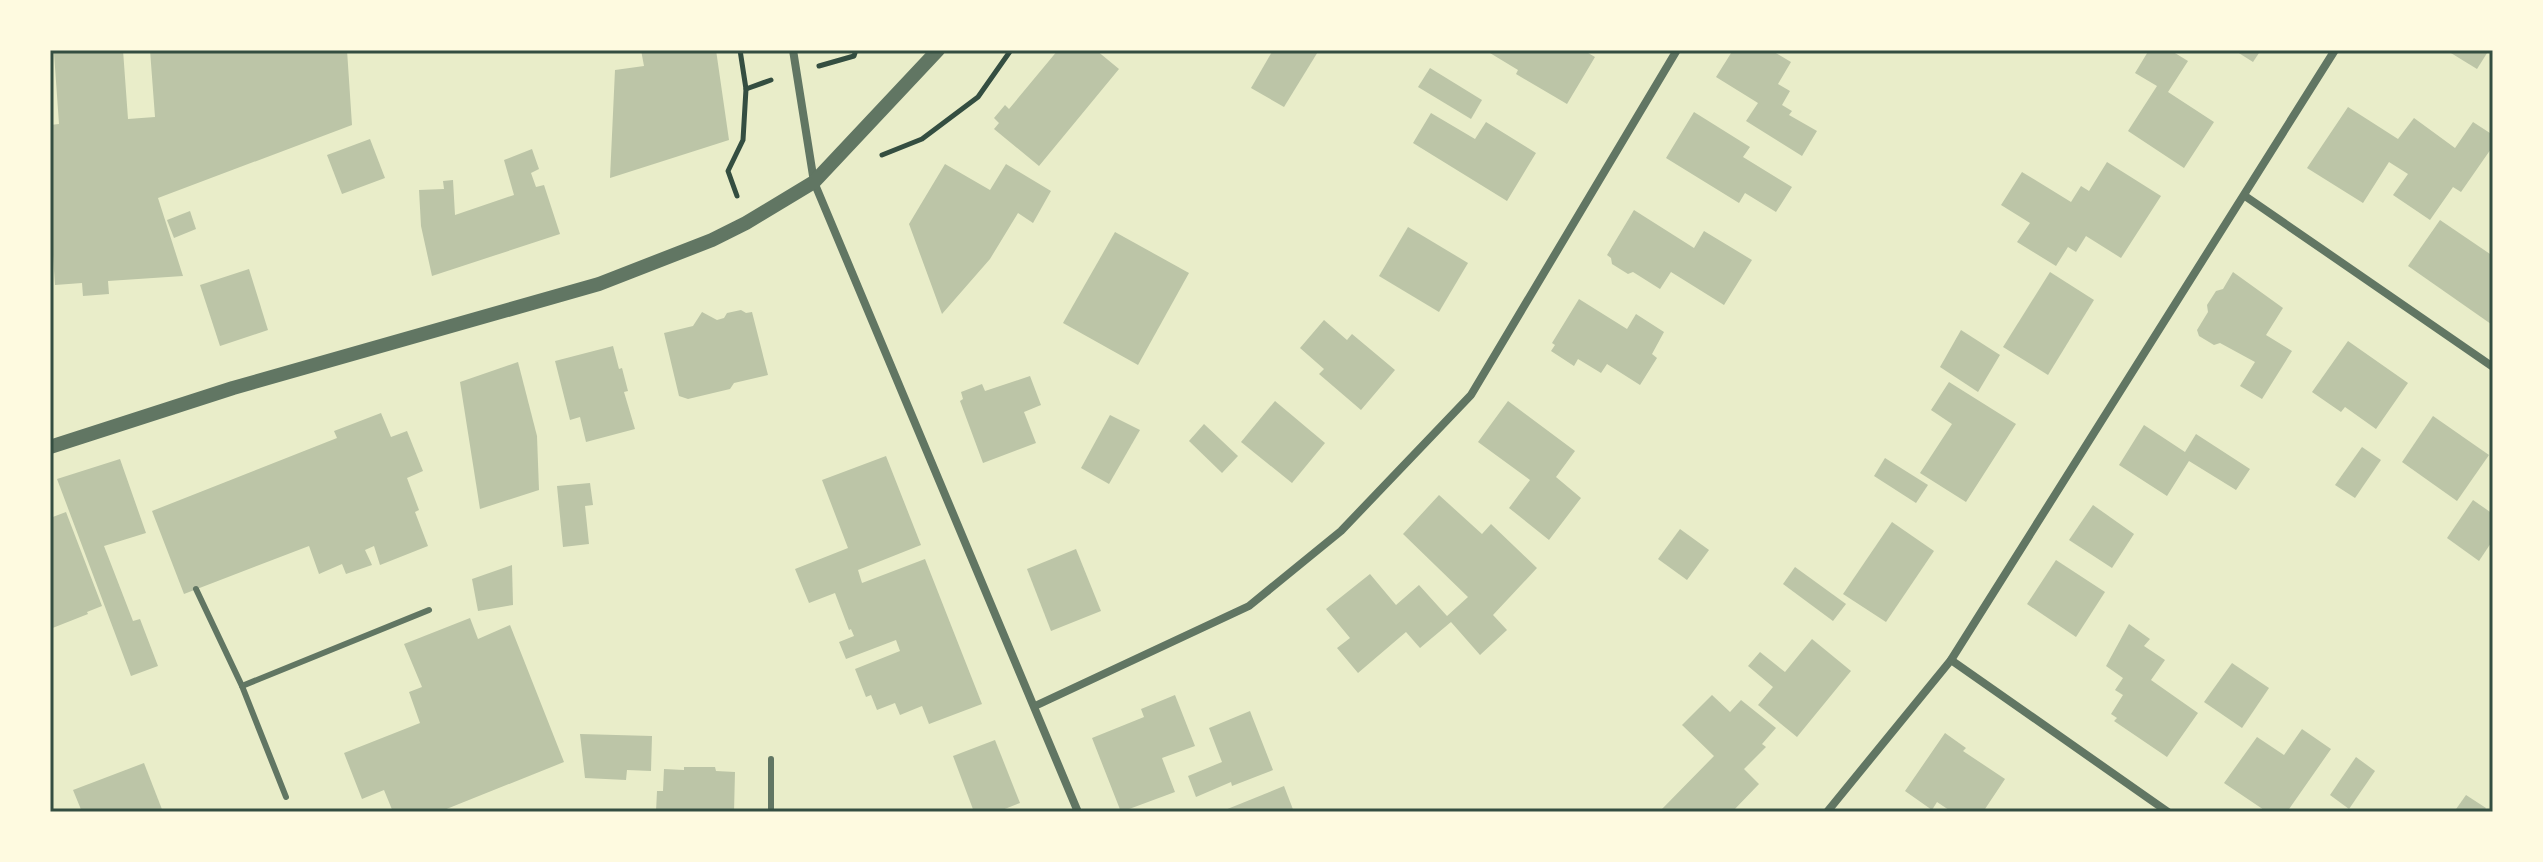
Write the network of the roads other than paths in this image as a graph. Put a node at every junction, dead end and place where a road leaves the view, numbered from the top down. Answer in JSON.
{"nodes":[{"id":1,"x":793,"y":50,"type":"edge"},
{"id":2,"x":938,"y":50,"type":"edge"},
{"id":3,"x":1677,"y":50,"type":"edge"},
{"id":4,"x":2335,"y":50,"type":"edge"},
{"id":5,"x":814,"y":182,"type":"junction"},
{"id":6,"x":2245,"y":196,"type":"junction"},
{"id":7,"x":2493,"y":367,"type":"edge"},
{"id":8,"x":50,"y":447,"type":"edge"},
{"id":9,"x":196,"y":589,"type":"dead end"},
{"id":10,"x":429,"y":610,"type":"dead end"},
{"id":11,"x":1951,"y":660,"type":"junction"},
{"id":12,"x":242,"y":686,"type":"junction"},
{"id":13,"x":1035,"y":706,"type":"junction"},
{"id":14,"x":771,"y":759,"type":"dead end"},
{"id":15,"x":286,"y":797,"type":"dead end"},
{"id":16,"x":771,"y":812,"type":"edge"},
{"id":17,"x":1078,"y":812,"type":"edge"},
{"id":18,"x":1827,"y":812,"type":"edge"},
{"id":19,"x":2168,"y":812,"type":"edge"}],
"edges":[{"from":1,"to":5,"type":"street"},
{"from":2,"to":5,"type":"street"},
{"from":3,"to":13,"type":"street"},
{"from":4,"to":6,"type":"street"},
{"from":5,"to":8,"type":"street"},
{"from":5,"to":13,"type":"street"},
{"from":6,"to":7,"type":"street"},
{"from":6,"to":11,"type":"street"},
{"from":9,"to":12,"type":"lane"},
{"from":10,"to":12,"type":"lane"},
{"from":11,"to":18,"type":"street"},
{"from":11,"to":19,"type":"street"},
{"from":12,"to":15,"type":"lane"},
{"from":13,"to":17,"type":"street"},
{"from":14,"to":16,"type":"lane"}]}
